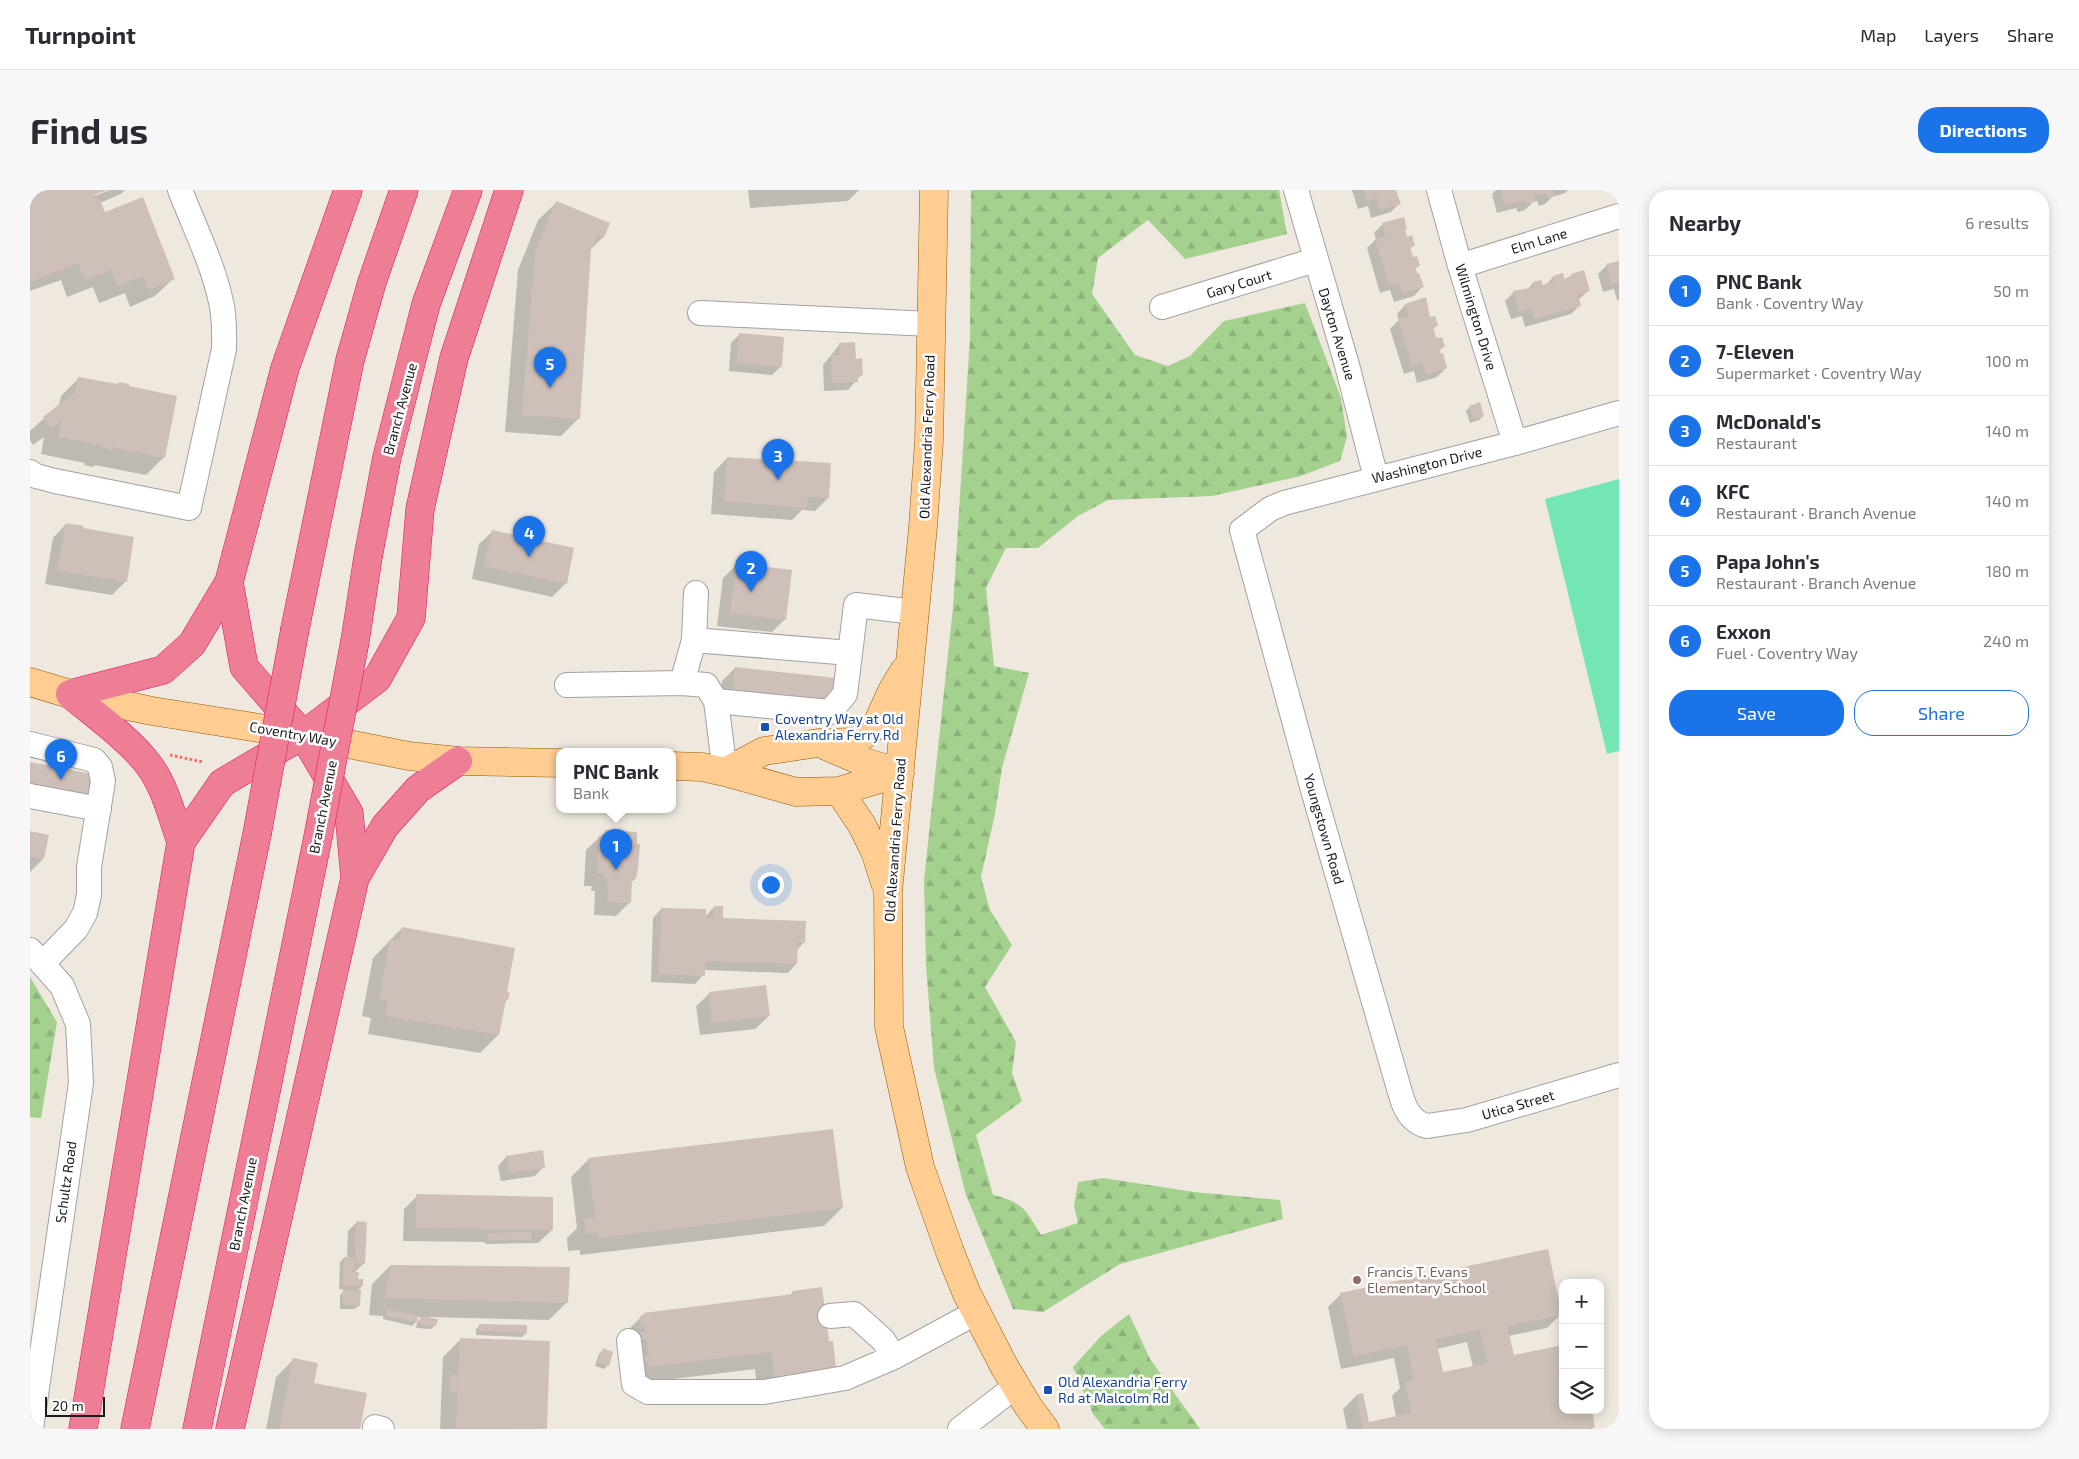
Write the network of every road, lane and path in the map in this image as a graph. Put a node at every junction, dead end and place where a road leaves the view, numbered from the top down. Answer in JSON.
{"nodes":[{"id":1,"x":180,"y":190,"type":"edge"},
{"id":2,"x":348,"y":190,"type":"edge"},
{"id":3,"x":404,"y":190,"type":"edge"},
{"id":4,"x":468,"y":190,"type":"edge"},
{"id":5,"x":509,"y":190,"type":"edge"},
{"id":6,"x":934,"y":190,"type":"edge"},
{"id":7,"x":1296,"y":190,"type":"edge"},
{"id":8,"x":1439,"y":190,"type":"edge"},
{"id":9,"x":1619,"y":216,"type":"edge"},
{"id":10,"x":1315,"y":260,"type":"junction"},
{"id":11,"x":1460,"y":266,"type":"junction"},
{"id":12,"x":1162,"y":307,"type":"dead end"},
{"id":13,"x":700,"y":313,"type":"dead end"},
{"id":14,"x":931,"y":324,"type":"junction"},
{"id":15,"x":1619,"y":413,"type":"edge"},
{"id":16,"x":1515,"y":443,"type":"junction"},
{"id":17,"x":30,"y":472,"type":"edge"},
{"id":18,"x":1376,"y":478,"type":"junction"},
{"id":19,"x":1242,"y":530,"type":"joint"},
{"id":20,"x":230,"y":582,"type":"junction"},
{"id":21,"x":696,"y":593,"type":"dead end"},
{"id":22,"x":914,"y":612,"type":"junction"},
{"id":23,"x":694,"y":640,"type":"junction"},
{"id":24,"x":850,"y":654,"type":"junction"},
{"id":25,"x":910,"y":661,"type":"junction"},
{"id":26,"x":30,"y":682,"type":"edge"},
{"id":27,"x":682,"y":684,"type":"junction"},
{"id":28,"x":566,"y":685,"type":"dead end"},
{"id":29,"x":70,"y":694,"type":"junction"},
{"id":30,"x":716,"y":701,"type":"junction"},
{"id":31,"x":303,"y":735,"type":"junction"},
{"id":32,"x":818,"y":743,"type":"junction"},
{"id":33,"x":30,"y":744,"type":"edge"},
{"id":34,"x":166,"y":754,"type":"dead end"},
{"id":35,"x":458,"y":761,"type":"junction"},
{"id":36,"x":203,"y":762,"type":"dead end"},
{"id":37,"x":556,"y":763,"type":"edge"},
{"id":38,"x":676,"y":766,"type":"edge"},
{"id":39,"x":725,"y":772,"type":"junction"},
{"id":40,"x":900,"y":773,"type":"junction"},
{"id":41,"x":839,"y":791,"type":"junction"},
{"id":42,"x":30,"y":796,"type":"edge"},
{"id":43,"x":99,"y":809,"type":"junction"},
{"id":44,"x":181,"y":842,"type":"junction"},
{"id":45,"x":355,"y":878,"type":"junction"},
{"id":46,"x":888,"y":892,"type":"junction"},
{"id":47,"x":36,"y":957,"type":"edge"},
{"id":48,"x":1619,"y":1075,"type":"edge"},
{"id":49,"x":1417,"y":1122,"type":"joint"},
{"id":50,"x":976,"y":1312,"type":"junction"},
{"id":51,"x":830,"y":1316,"type":"dead end"},
{"id":52,"x":629,"y":1340,"type":"dead end"},
{"id":53,"x":894,"y":1357,"type":"junction"},
{"id":54,"x":1016,"y":1386,"type":"junction"},
{"id":55,"x":31,"y":1429,"type":"edge"},
{"id":56,"x":84,"y":1429,"type":"edge"},
{"id":57,"x":135,"y":1429,"type":"edge"},
{"id":58,"x":197,"y":1429,"type":"edge"},
{"id":59,"x":230,"y":1429,"type":"edge"},
{"id":60,"x":960,"y":1429,"type":"edge"},
{"id":61,"x":1045,"y":1429,"type":"edge"}],
"edges":[{"from":1,"to":17,"type":"street"},
{"from":2,"to":20,"type":"highway"},
{"from":3,"to":57,"type":"highway","bridge":true},
{"from":4,"to":58,"type":"highway","name":"Branch Avenue","bridge":true},
{"from":5,"to":31,"type":"highway"},
{"from":6,"to":14,"type":"main road","name":"Old Alexandria Ferry Road"},
{"from":7,"to":10,"type":"street","name":"Dayton Avenue"},
{"from":8,"to":11,"type":"street","name":"Wilmington Drive"},
{"from":9,"to":11,"type":"street","name":"Elm Lane"},
{"from":10,"to":12,"type":"street","name":"Gary Court"},
{"from":10,"to":18,"type":"street","name":"Dayton Avenue"},
{"from":11,"to":16,"type":"street","name":"Wilmington Drive"},
{"from":13,"to":14,"type":"street"},
{"from":14,"to":22,"type":"main road","name":"Old Alexandria Ferry Road"},
{"from":15,"to":16,"type":"street","name":"Washington Drive"},
{"from":16,"to":18,"type":"street","name":"Washington Drive"},
{"from":18,"to":19,"type":"street","name":"Washington Drive"},
{"from":19,"to":49,"type":"street","name":"Youngstown Road"},
{"from":20,"to":29,"type":"highway"},
{"from":20,"to":31,"type":"highway"},
{"from":21,"to":23,"type":"street"},
{"from":22,"to":24,"type":"street"},
{"from":22,"to":25,"type":"main road","name":"Old Alexandria Ferry Road"},
{"from":23,"to":24,"type":"street"},
{"from":23,"to":27,"type":"street"},
{"from":24,"to":30,"type":"street"},
{"from":25,"to":32,"type":"main road"},
{"from":25,"to":40,"type":"main road","name":"Old Alexandria Ferry Road"},
{"from":26,"to":29,"type":"main road","name":"Coventry Way"},
{"from":27,"to":28,"type":"street"},
{"from":27,"to":30,"type":"street"},
{"from":29,"to":31,"type":"main road","name":"Coventry Way"},
{"from":29,"to":44,"type":"highway"},
{"from":30,"to":39,"type":"street"},
{"from":31,"to":35,"type":"main road","name":"Coventry Way"},
{"from":31,"to":44,"type":"highway"},
{"from":31,"to":45,"type":"highway"},
{"from":32,"to":39,"type":"main road"},
{"from":32,"to":40,"type":"main road"},
{"from":33,"to":43,"type":"street"},
{"from":34,"to":36,"type":"path"},
{"from":35,"to":37,"type":"main road","name":"Coventry Way"},
{"from":35,"to":45,"type":"highway"},
{"from":38,"to":39,"type":"main road"},
{"from":39,"to":41,"type":"main road"},
{"from":40,"to":41,"type":"main road"},
{"from":40,"to":46,"type":"main road","name":"Old Alexandria Ferry Road"},
{"from":41,"to":46,"type":"main road"},
{"from":42,"to":43,"type":"street"},
{"from":43,"to":47,"type":"street"},
{"from":44,"to":56,"type":"highway"},
{"from":45,"to":59,"type":"highway"},
{"from":46,"to":50,"type":"main road","name":"Old Alexandria Ferry Road"},
{"from":47,"to":55,"type":"street","name":"Schultz Road"},
{"from":48,"to":49,"type":"street","name":"Utica Street"},
{"from":50,"to":53,"type":"street"},
{"from":50,"to":54,"type":"main road","name":"Old Alexandria Ferry Road"},
{"from":51,"to":53,"type":"street"},
{"from":52,"to":53,"type":"street"},
{"from":54,"to":60,"type":"street"},
{"from":54,"to":61,"type":"main road","name":"Old Alexandria Ferry Road"}]}
